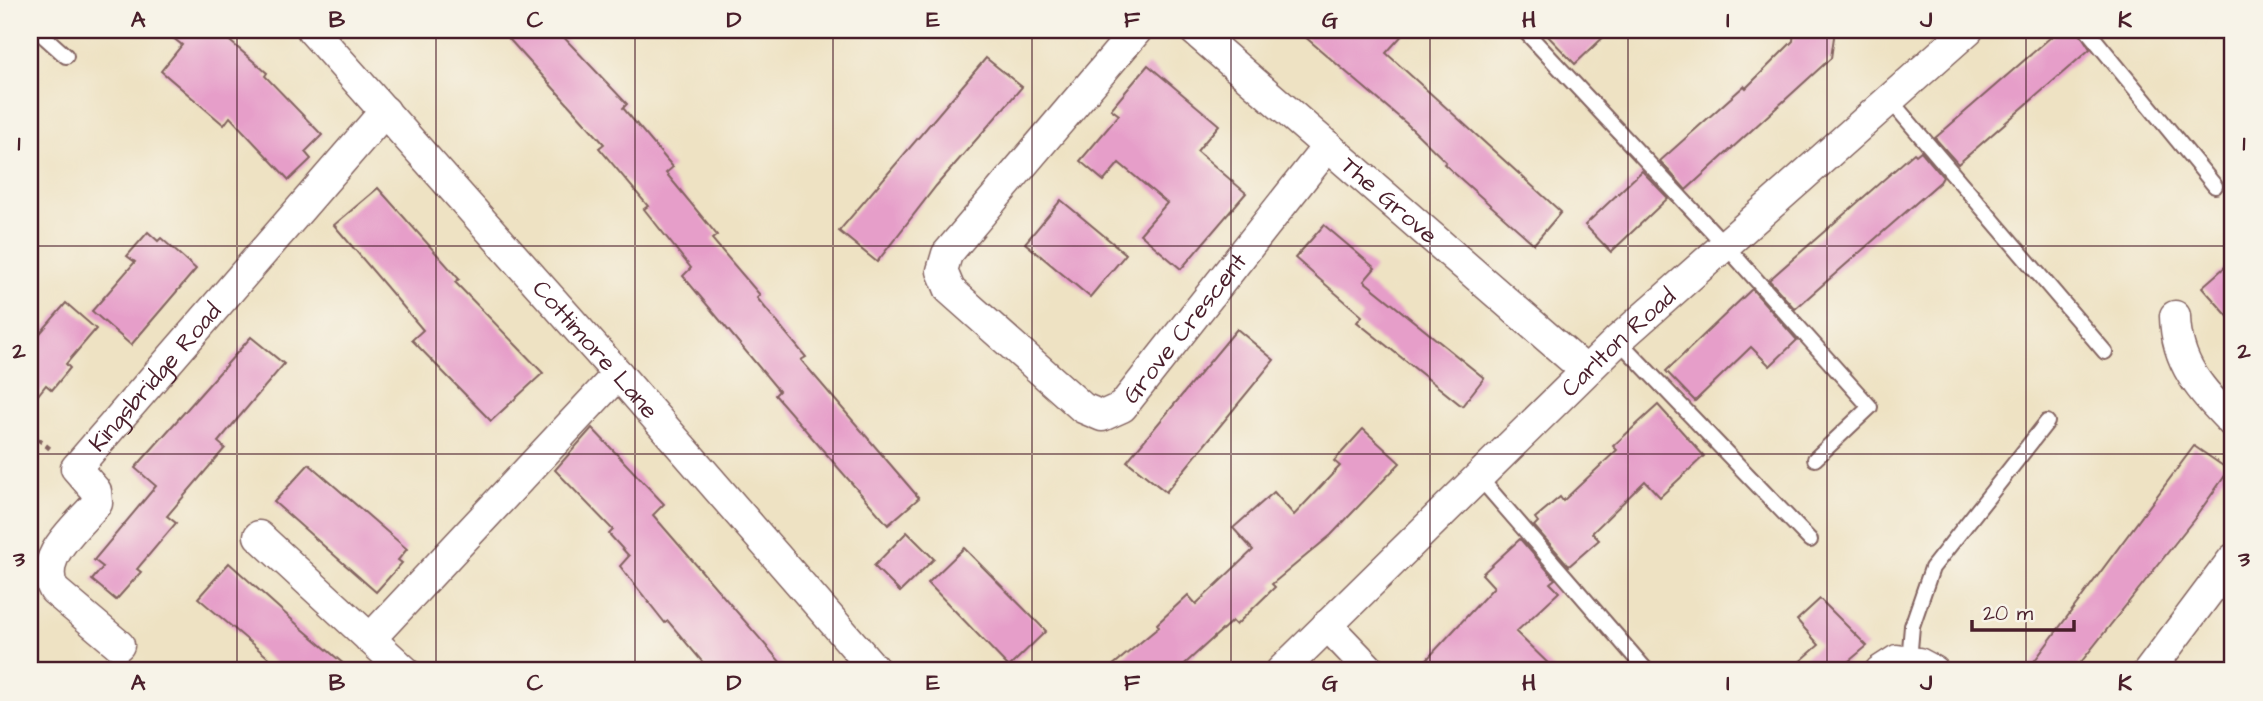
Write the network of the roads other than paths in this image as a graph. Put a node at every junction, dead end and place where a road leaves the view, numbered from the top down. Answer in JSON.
{"nodes":[{"id":1,"x":37,"y":30,"type":"edge"},
{"id":2,"x":312,"y":30,"type":"edge"},
{"id":3,"x":1137,"y":30,"type":"edge"},
{"id":4,"x":1194,"y":30,"type":"edge"},
{"id":5,"x":1524,"y":30,"type":"edge"},
{"id":6,"x":1968,"y":30,"type":"edge"},
{"id":7,"x":2087,"y":30,"type":"edge"},
{"id":8,"x":66,"y":56,"type":"dead end"},
{"id":9,"x":1891,"y":101,"type":"junction"},
{"id":10,"x":385,"y":111,"type":"junction"},
{"id":11,"x":1328,"y":146,"type":"junction"},
{"id":12,"x":2216,"y":186,"type":"dead end"},
{"id":13,"x":1725,"y":246,"type":"junction"},
{"id":14,"x":2175,"y":316,"type":"dead end"},
{"id":15,"x":1618,"y":340,"type":"junction"},
{"id":16,"x":2105,"y":352,"type":"dead end"},
{"id":17,"x":1586,"y":371,"type":"junction"},
{"id":18,"x":618,"y":374,"type":"junction"},
{"id":19,"x":2047,"y":422,"type":"dead end"},
{"id":20,"x":2233,"y":423,"type":"edge"},
{"id":21,"x":1815,"y":459,"type":"dead end"},
{"id":22,"x":1478,"y":475,"type":"junction"},
{"id":23,"x":259,"y":536,"type":"dead end"},
{"id":24,"x":1810,"y":540,"type":"dead end"},
{"id":25,"x":2233,"y":559,"type":"edge"},
{"id":26,"x":1327,"y":625,"type":"junction"},
{"id":27,"x":370,"y":639,"type":"junction"},
{"id":28,"x":119,"y":645,"type":"dead end"},
{"id":29,"x":1921,"y":666,"type":"edge"},
{"id":30,"x":2162,"y":667,"type":"edge"},
{"id":31,"x":405,"y":671,"type":"edge"},
{"id":32,"x":876,"y":671,"type":"edge"},
{"id":33,"x":1281,"y":671,"type":"edge"},
{"id":34,"x":1371,"y":671,"type":"edge"},
{"id":35,"x":1647,"y":671,"type":"edge"},
{"id":36,"x":1881,"y":671,"type":"edge"}],
"edges":[{"from":1,"to":8,"type":"lane"},
{"from":2,"to":10,"type":"street","name":"Cottimore Lane"},
{"from":3,"to":11,"type":"street","name":"Grove Crescent"},
{"from":4,"to":11,"type":"street","name":"The Grove"},
{"from":5,"to":13,"type":"lane"},
{"from":6,"to":9,"type":"street","name":"Carlton Road"},
{"from":7,"to":12,"type":"lane"},
{"from":9,"to":13,"type":"street","name":"Carlton Road"},
{"from":9,"to":16,"type":"lane"},
{"from":10,"to":18,"type":"street","name":"Cottimore Lane"},
{"from":10,"to":28,"type":"street","name":"Kingsbridge Road"},
{"from":11,"to":17,"type":"street","name":"The Grove"},
{"from":13,"to":15,"type":"street","name":"Carlton Road"},
{"from":13,"to":21,"type":"lane"},
{"from":14,"to":20,"type":"street"},
{"from":15,"to":17,"type":"street","name":"Carlton Road"},
{"from":15,"to":24,"type":"lane"},
{"from":17,"to":22,"type":"street","name":"Carlton Road"},
{"from":18,"to":27,"type":"street"},
{"from":18,"to":32,"type":"street","name":"Cottimore Lane"},
{"from":19,"to":29,"type":"lane"},
{"from":22,"to":26,"type":"street","name":"Carlton Road"},
{"from":22,"to":35,"type":"lane"},
{"from":23,"to":27,"type":"street"},
{"from":25,"to":30,"type":"street"},
{"from":26,"to":33,"type":"street","name":"Carlton Road"},
{"from":26,"to":34,"type":"street"},
{"from":27,"to":31,"type":"street"},
{"from":29,"to":36,"type":"street"}]}
